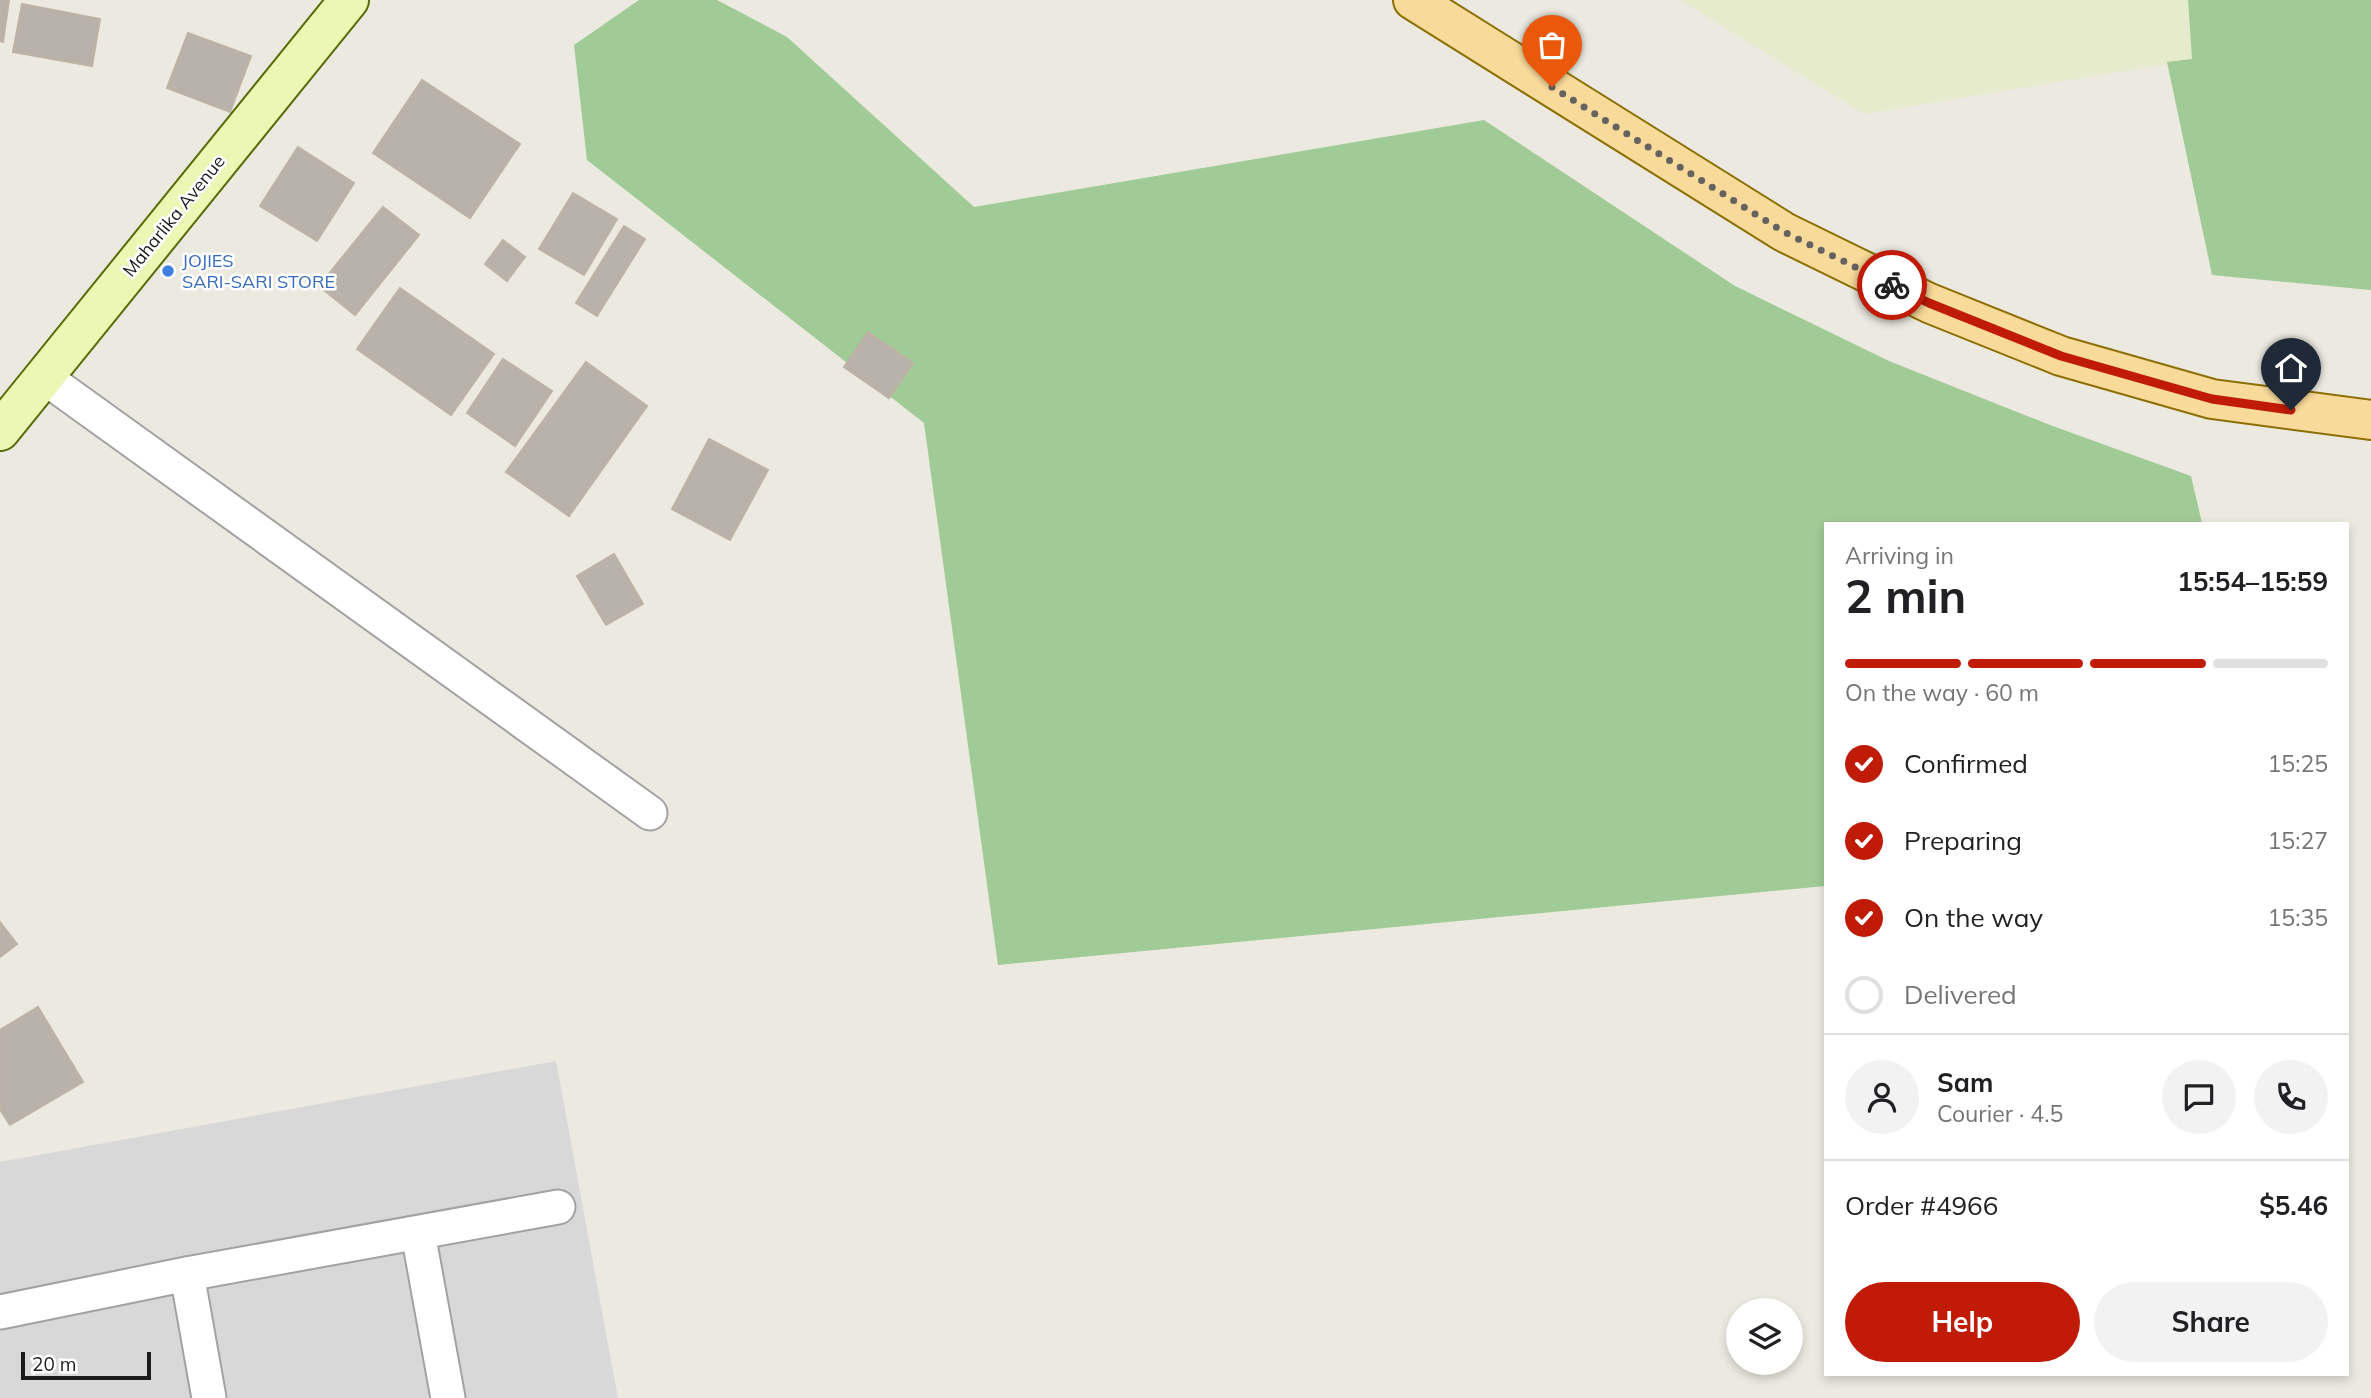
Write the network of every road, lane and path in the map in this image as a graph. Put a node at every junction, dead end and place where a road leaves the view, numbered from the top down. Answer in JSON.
{"nodes":[{"id":1,"x":349,"y":0,"type":"edge"},
{"id":2,"x":1413,"y":0,"type":"edge"},
{"id":3,"x":44,"y":377,"type":"junction"},
{"id":4,"x":2371,"y":420,"type":"edge"},
{"id":5,"x":0,"y":431,"type":"edge"},
{"id":6,"x":650,"y":813,"type":"dead end"},
{"id":7,"x":558,"y":1207,"type":"dead end"},
{"id":8,"x":418,"y":1233,"type":"junction"},
{"id":9,"x":187,"y":1274,"type":"junction"},
{"id":10,"x":0,"y":1312,"type":"edge"},
{"id":11,"x":209,"y":1398,"type":"edge"},
{"id":12,"x":448,"y":1398,"type":"edge"}],
"edges":[{"from":1,"to":3,"type":"main road","name":"Maharlika Avenue"},
{"from":2,"to":4,"type":"main road"},
{"from":3,"to":5,"type":"main road","name":"Maharlika Avenue"},
{"from":3,"to":6,"type":"street"},
{"from":7,"to":8,"type":"street"},
{"from":8,"to":9,"type":"street"},
{"from":8,"to":12,"type":"street"},
{"from":9,"to":10,"type":"street"},
{"from":9,"to":11,"type":"street"}]}
